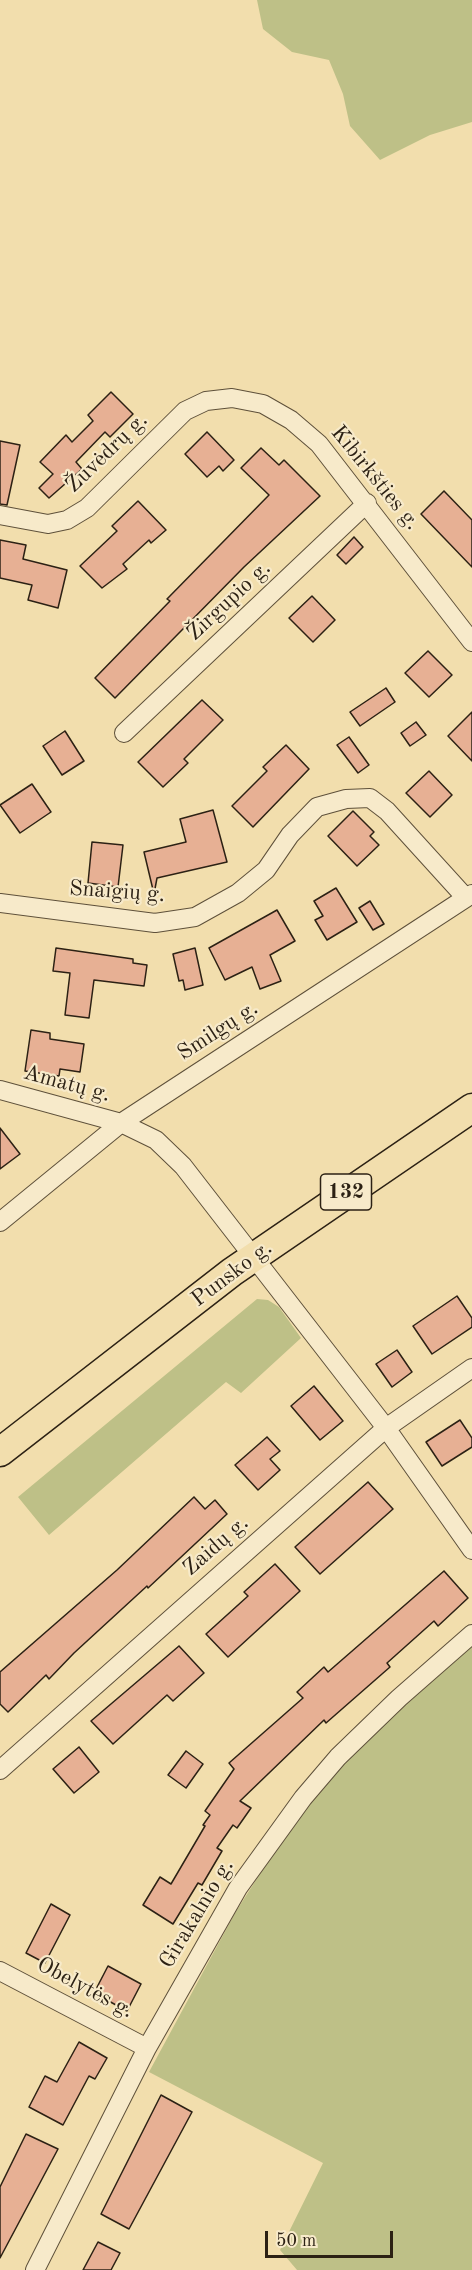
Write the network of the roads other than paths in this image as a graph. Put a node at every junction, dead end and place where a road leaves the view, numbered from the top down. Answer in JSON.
{"nodes":[{"id":1,"x":206,"y":401,"type":"joint"},
{"id":2,"x":367,"y":503,"type":"junction"},
{"id":3,"x":0,"y":515,"type":"edge"},
{"id":4,"x":472,"y":642,"type":"edge"},
{"id":5,"x":124,"y":733,"type":"dead end"},
{"id":6,"x":469,"y":896,"type":"edge"},
{"id":7,"x":0,"y":903,"type":"edge"},
{"id":8,"x":0,"y":1090,"type":"edge"},
{"id":9,"x":472,"y":1108,"type":"edge"},
{"id":10,"x":121,"y":1123,"type":"junction"},
{"id":11,"x":0,"y":1222,"type":"edge"},
{"id":12,"x":253,"y":1257,"type":"junction"},
{"id":13,"x":472,"y":1368,"type":"edge"},
{"id":14,"x":386,"y":1428,"type":"junction"},
{"id":15,"x":0,"y":1452,"type":"edge"},
{"id":16,"x":472,"y":1550,"type":"edge"},
{"id":17,"x":472,"y":1634,"type":"edge"},
{"id":18,"x":0,"y":1770,"type":"edge"},
{"id":19,"x":0,"y":1971,"type":"edge"},
{"id":20,"x":147,"y":2048,"type":"junction"},
{"id":21,"x":34,"y":2270,"type":"edge"}],
"edges":[{"from":1,"to":2,"type":"street","name":"Kibirkšties g."},
{"from":1,"to":3,"type":"street","name":"Žuvėdrų g."},
{"from":2,"to":4,"type":"street","name":"Kibirkšties g."},
{"from":2,"to":5,"type":"street","name":"Žirgupio g."},
{"from":6,"to":7,"type":"street","name":"Snaigių g."},
{"from":6,"to":10,"type":"street","name":"Smilgų g."},
{"from":8,"to":10,"type":"street","name":"Amatų g."},
{"from":9,"to":12,"type":"main road","name":"Punsko g.","number":"132"},
{"from":10,"to":11,"type":"street","name":"Smilgų g."},
{"from":10,"to":12,"type":"street","name":"Amatų g."},
{"from":12,"to":14,"type":"street","name":"Amatų g."},
{"from":12,"to":15,"type":"main road","name":"Punsko g.","number":"132"},
{"from":13,"to":14,"type":"street","name":"Zaidų g."},
{"from":14,"to":16,"type":"street","name":"Amatų g."},
{"from":14,"to":18,"type":"street","name":"Zaidų g."},
{"from":17,"to":20,"type":"street","name":"Girakalnio g."},
{"from":19,"to":20,"type":"street","name":"Obelytės g."},
{"from":20,"to":21,"type":"street","name":"Girakalnio g."}]}
